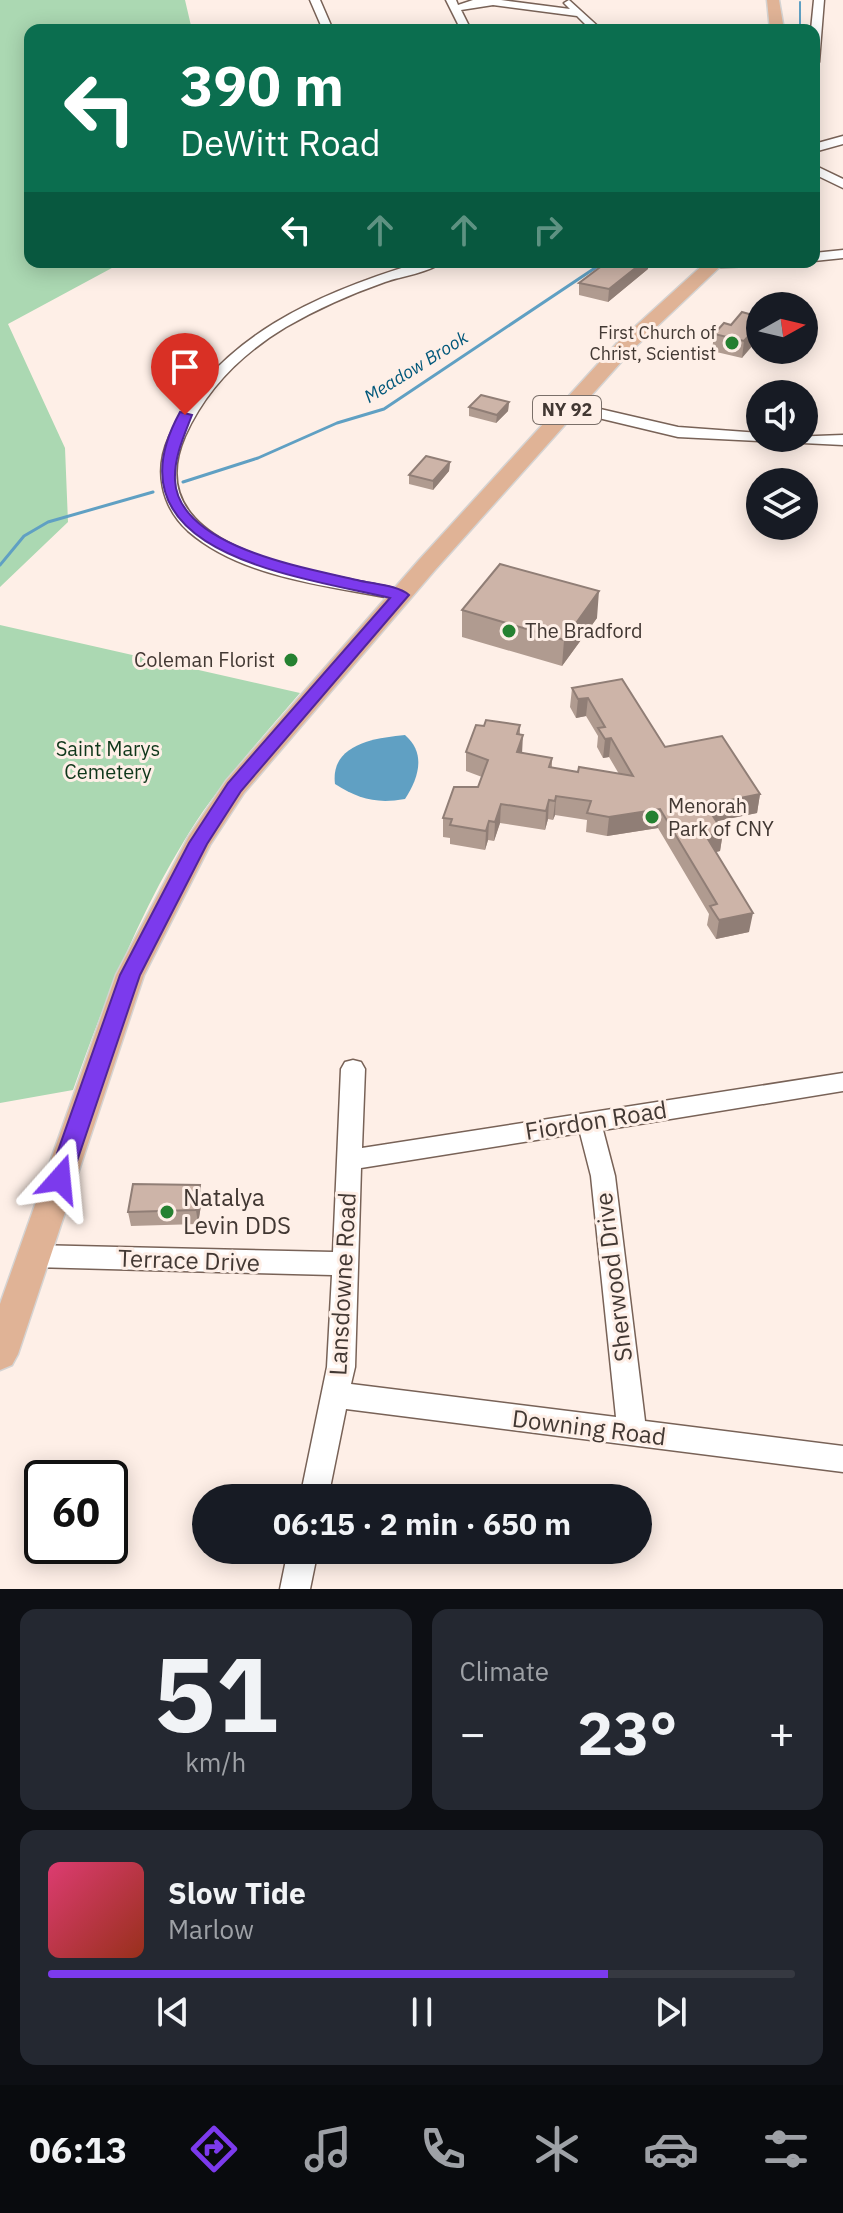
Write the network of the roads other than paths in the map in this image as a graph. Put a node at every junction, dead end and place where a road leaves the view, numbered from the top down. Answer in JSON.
{"nodes":[{"id":1,"x":315,"y":0,"type":"edge"},
{"id":2,"x":478,"y":0,"type":"edge"},
{"id":3,"x":554,"y":0,"type":"edge"},
{"id":4,"x":567,"y":0,"type":"edge"},
{"id":5,"x":773,"y":0,"type":"edge"},
{"id":6,"x":819,"y":0,"type":"edge"},
{"id":7,"x":496,"y":1,"type":"edge"},
{"id":8,"x":453,"y":4,"type":"edge"},
{"id":9,"x":564,"y":13,"type":"junction"},
{"id":10,"x":576,"y":13,"type":"junction"},
{"id":11,"x":325,"y":24,"type":"edge"},
{"id":12,"x":463,"y":24,"type":"edge"},
{"id":13,"x":577,"y":24,"type":"edge"},
{"id":14,"x":590,"y":24,"type":"edge"},
{"id":15,"x":776,"y":24,"type":"edge"},
{"id":16,"x":817,"y":24,"type":"edge"},
{"id":17,"x":843,"y":143,"type":"edge"},
{"id":18,"x":820,"y":148,"type":"edge"},
{"id":19,"x":820,"y":172,"type":"edge"},
{"id":20,"x":843,"y":184,"type":"edge"},
{"id":21,"x":843,"y":254,"type":"edge"},
{"id":22,"x":820,"y":256,"type":"edge"},
{"id":23,"x":404,"y":268,"type":"edge"},
{"id":24,"x":710,"y":268,"type":"edge"},
{"id":25,"x":570,"y":407,"type":"junction"},
{"id":26,"x":746,"y":437,"type":"edge"},
{"id":27,"x":818,"y":439,"type":"edge"},
{"id":28,"x":843,"y":440,"type":"edge"},
{"id":29,"x":401,"y":595,"type":"junction"},
{"id":30,"x":353,"y":1069,"type":"dead end"},
{"id":31,"x":843,"y":1082,"type":"edge"},
{"id":32,"x":589,"y":1121,"type":"junction"},
{"id":33,"x":349,"y":1160,"type":"junction"},
{"id":34,"x":33,"y":1256,"type":"junction"},
{"id":35,"x":345,"y":1264,"type":"junction"},
{"id":36,"x":0,"y":1354,"type":"edge"},
{"id":37,"x":336,"y":1395,"type":"junction"},
{"id":38,"x":632,"y":1433,"type":"junction"},
{"id":39,"x":843,"y":1459,"type":"edge"},
{"id":40,"x":317,"y":1484,"type":"edge"},
{"id":41,"x":300,"y":1564,"type":"edge"},
{"id":42,"x":295,"y":1589,"type":"edge"}],
"edges":[{"from":1,"to":11,"type":"street"},
{"from":2,"to":7,"type":"street"},
{"from":3,"to":9,"type":"street"},
{"from":4,"to":10,"type":"street"},
{"from":5,"to":15,"type":"main road"},
{"from":6,"to":16,"type":"street"},
{"from":7,"to":8,"type":"street"},
{"from":7,"to":9,"type":"street"},
{"from":8,"to":12,"type":"street"},
{"from":9,"to":10,"type":"street"},
{"from":9,"to":13,"type":"street"},
{"from":10,"to":14,"type":"street"},
{"from":17,"to":18,"type":"street"},
{"from":19,"to":20,"type":"street"},
{"from":21,"to":22,"type":"street"},
{"from":23,"to":29,"type":"street"},
{"from":24,"to":25,"type":"main road","number":"NY 92"},
{"from":25,"to":26,"type":"street"},
{"from":25,"to":29,"type":"main road","number":"NY 92"},
{"from":27,"to":28,"type":"street"},
{"from":29,"to":34,"type":"main road","number":"NY 92"},
{"from":30,"to":33,"type":"street","name":"Lansdowne Road"},
{"from":31,"to":32,"type":"street","name":"Fiordon Road"},
{"from":32,"to":33,"type":"street","name":"Fiordon Road"},
{"from":32,"to":38,"type":"street","name":"Sherwood Drive"},
{"from":33,"to":35,"type":"street","name":"Lansdowne Road"},
{"from":34,"to":35,"type":"street","name":"Terrace Drive"},
{"from":34,"to":36,"type":"main road","number":"NY 92"},
{"from":35,"to":37,"type":"street","name":"Lansdowne Road"},
{"from":37,"to":38,"type":"street","name":"Downing Road"},
{"from":37,"to":40,"type":"street","name":"Lansdowne Road"},
{"from":38,"to":39,"type":"street","name":"Downing Road"},
{"from":41,"to":42,"type":"street"}]}
